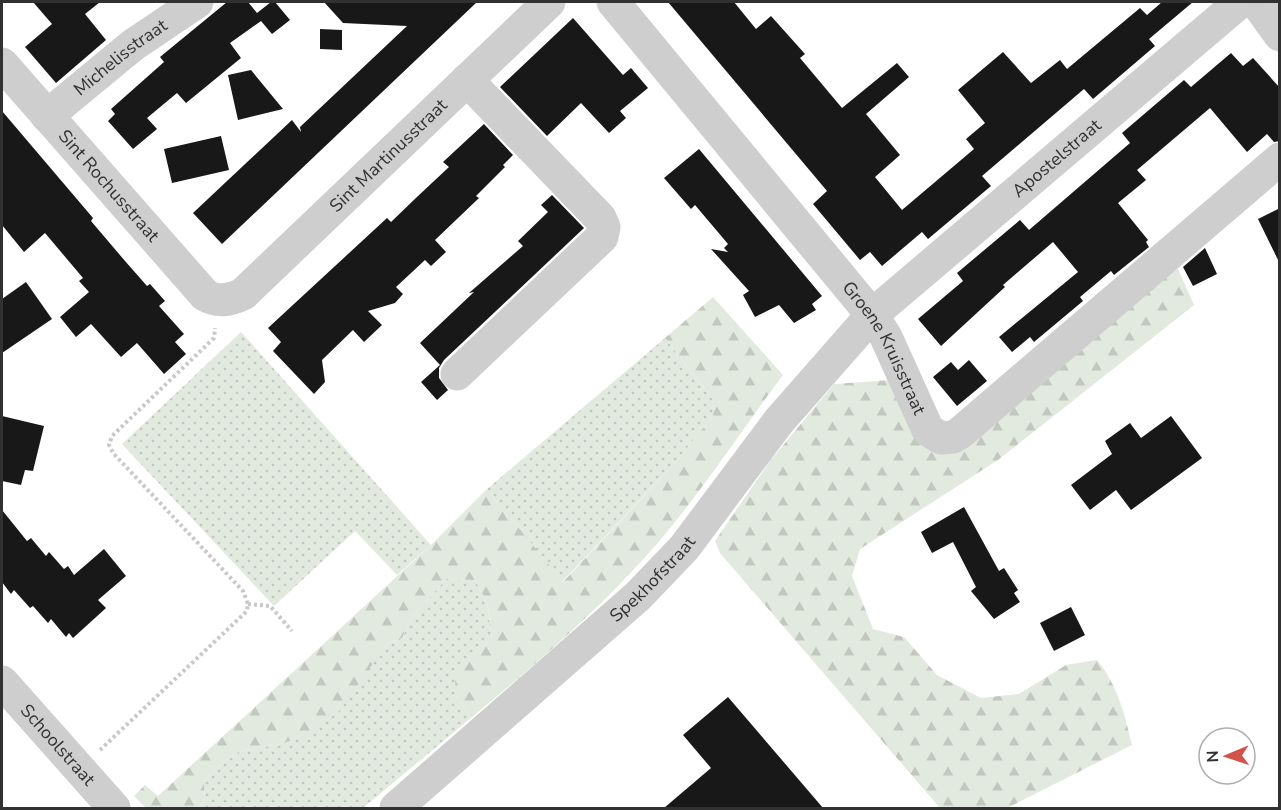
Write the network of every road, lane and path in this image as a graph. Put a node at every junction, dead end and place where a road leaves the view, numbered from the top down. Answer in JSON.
{"nodes":[{"id":1,"x":197,"y":2,"type":"edge"},
{"id":2,"x":549,"y":2,"type":"edge"},
{"id":3,"x":613,"y":2,"type":"edge"},
{"id":4,"x":1240,"y":2,"type":"edge"},
{"id":5,"x":1256,"y":2,"type":"edge"},
{"id":6,"x":1280,"y":35,"type":"edge"},
{"id":7,"x":2,"y":64,"type":"edge"},
{"id":8,"x":468,"y":80,"type":"junction"},
{"id":9,"x":47,"y":116,"type":"junction"},
{"id":10,"x":1280,"y":159,"type":"edge"},
{"id":11,"x":220,"y":301,"type":"junction"},
{"id":12,"x":872,"y":315,"type":"junction"},
{"id":13,"x":457,"y":374,"type":"dead end"},
{"id":14,"x":248,"y":604,"type":"junction"},
{"id":15,"x":292,"y":631,"type":"dead end"},
{"id":16,"x":2,"y":682,"type":"edge"},
{"id":17,"x":79,"y":769,"type":"junction"},
{"id":18,"x":114,"y":808,"type":"edge"},
{"id":19,"x":396,"y":808,"type":"edge"}],
"edges":[{"from":1,"to":9,"type":"street","name":"Michelisstraat"},
{"from":2,"to":8,"type":"street","name":"Sint Martinusstraat"},
{"from":3,"to":12,"type":"street","name":"Groene Kruisstraat"},
{"from":4,"to":12,"type":"street","name":"Apostelstraat"},
{"from":5,"to":6,"type":"street"},
{"from":7,"to":9,"type":"street","name":"Sint Rochusstraat"},
{"from":8,"to":11,"type":"street","name":"Sint Martinusstraat"},
{"from":8,"to":13,"type":"street"},
{"from":9,"to":11,"type":"street","name":"Sint Rochusstraat"},
{"from":10,"to":12,"type":"street","name":"Groene Kruisstraat"},
{"from":11,"to":14,"type":"path"},
{"from":12,"to":19,"type":"street","name":"Spekhofstraat"},
{"from":14,"to":15,"type":"path"},
{"from":14,"to":17,"type":"path"},
{"from":16,"to":17,"type":"street","name":"Schoolstraat"},
{"from":17,"to":18,"type":"street","name":"Schoolstraat"}]}
